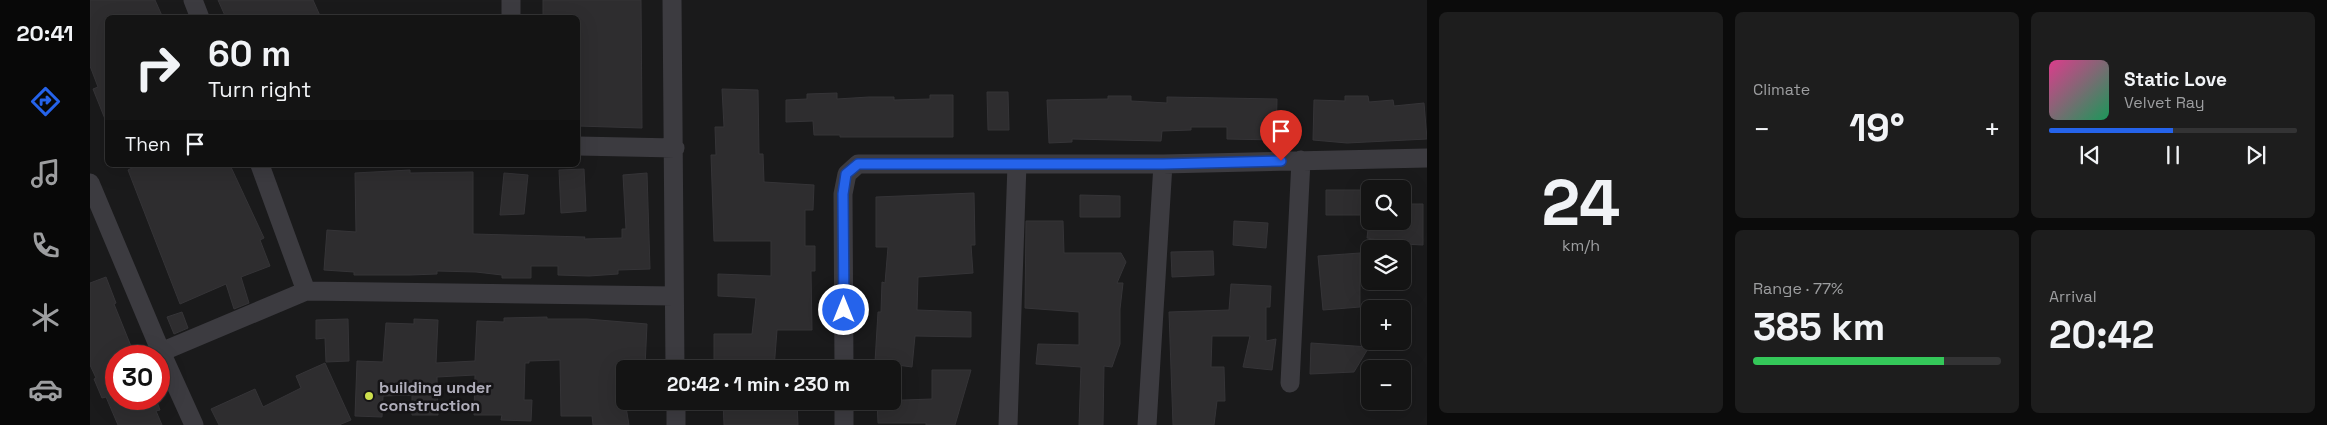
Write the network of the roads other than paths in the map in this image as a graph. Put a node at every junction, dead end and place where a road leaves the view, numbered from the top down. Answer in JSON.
{"nodes":[{"id":1,"x":193,"y":0,"type":"edge"},
{"id":2,"x":511,"y":0,"type":"edge"},
{"id":3,"x":672,"y":0,"type":"edge"},
{"id":4,"x":199,"y":15,"type":"edge"},
{"id":5,"x":511,"y":15,"type":"edge"},
{"id":6,"x":580,"y":146,"type":"edge"},
{"id":7,"x":675,"y":148,"type":"junction"},
{"id":8,"x":1427,"y":158,"type":"edge"},
{"id":9,"x":1301,"y":160,"type":"junction"},
{"id":10,"x":1017,"y":164,"type":"junction"},
{"id":11,"x":1163,"y":164,"type":"junction"},
{"id":12,"x":261,"y":167,"type":"edge"},
{"id":13,"x":90,"y":184,"type":"edge"},
{"id":14,"x":306,"y":291,"type":"junction"},
{"id":15,"x":674,"y":296,"type":"junction"},
{"id":16,"x":159,"y":345,"type":"edge"},
{"id":17,"x":170,"y":349,"type":"edge"},
{"id":18,"x":675,"y":360,"type":"edge"},
{"id":19,"x":844,"y":360,"type":"edge"},
{"id":20,"x":170,"y":370,"type":"edge"},
{"id":21,"x":1290,"y":384,"type":"dead end"},
{"id":22,"x":676,"y":410,"type":"edge"},
{"id":23,"x":844,"y":410,"type":"edge"},
{"id":24,"x":194,"y":425,"type":"edge"},
{"id":25,"x":676,"y":425,"type":"edge"},
{"id":26,"x":844,"y":425,"type":"edge"},
{"id":27,"x":1008,"y":425,"type":"edge"},
{"id":28,"x":1147,"y":425,"type":"edge"}],
"edges":[{"from":1,"to":4,"type":"street"},
{"from":2,"to":5,"type":"street"},
{"from":3,"to":7,"type":"street"},
{"from":6,"to":7,"type":"street"},
{"from":7,"to":15,"type":"street"},
{"from":8,"to":9,"type":"street"},
{"from":9,"to":11,"type":"street"},
{"from":9,"to":21,"type":"street"},
{"from":10,"to":11,"type":"street"},
{"from":10,"to":19,"type":"street"},
{"from":10,"to":27,"type":"street"},
{"from":11,"to":28,"type":"street"},
{"from":12,"to":14,"type":"street"},
{"from":13,"to":16,"type":"street"},
{"from":14,"to":15,"type":"street"},
{"from":14,"to":17,"type":"street"},
{"from":15,"to":18,"type":"street"},
{"from":20,"to":24,"type":"street"},
{"from":22,"to":25,"type":"street"},
{"from":23,"to":26,"type":"street"}]}
